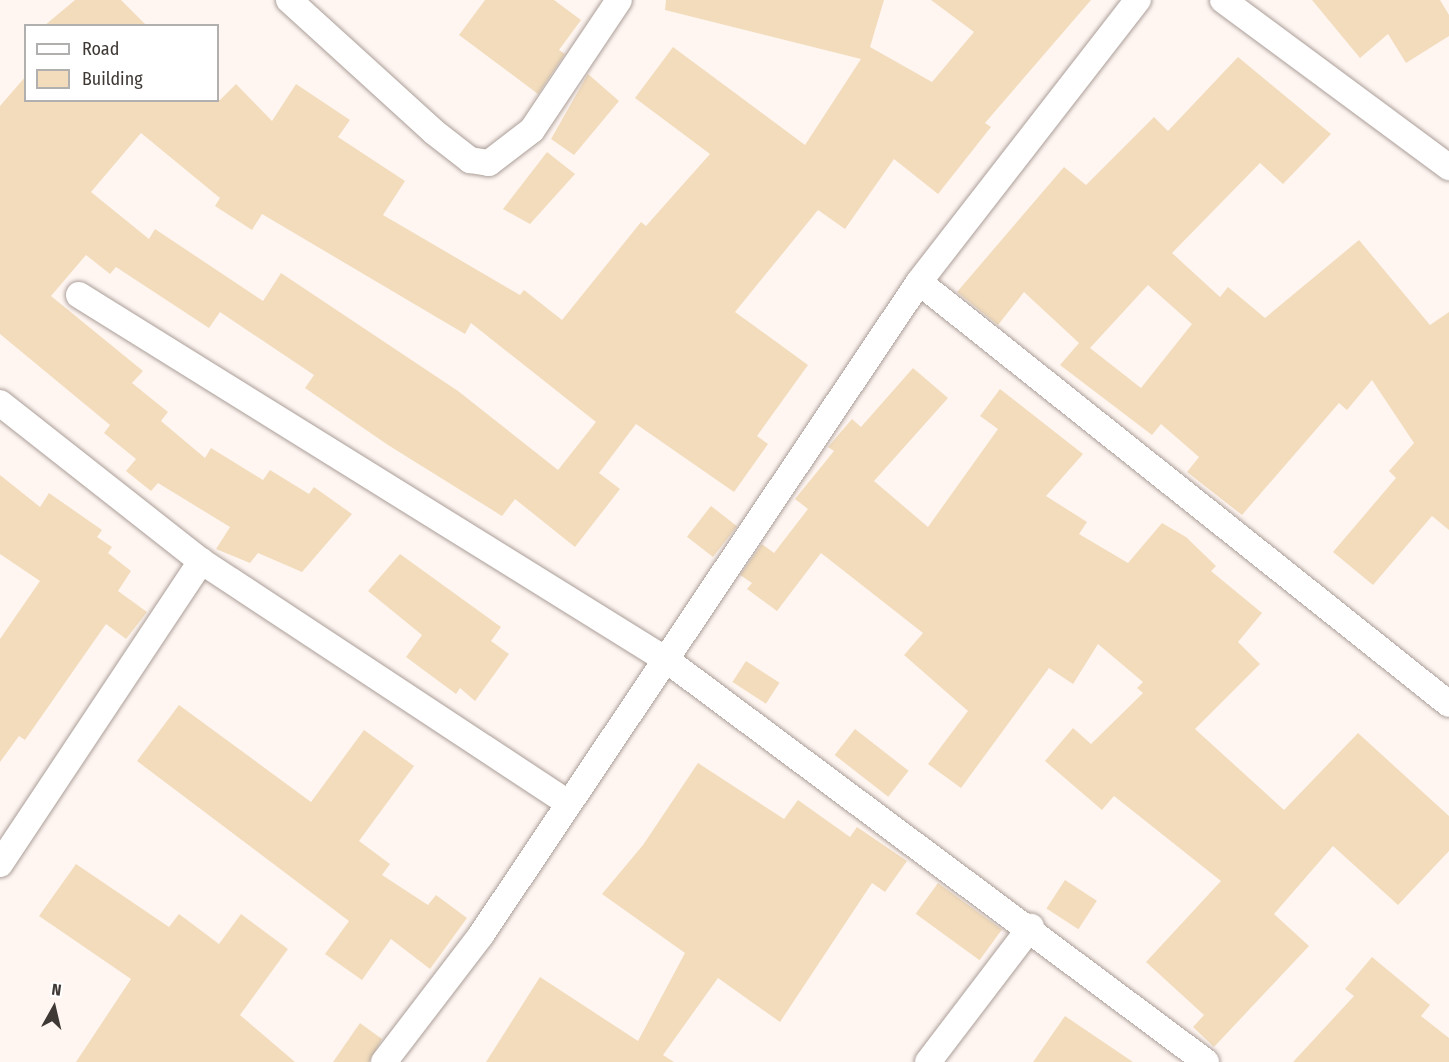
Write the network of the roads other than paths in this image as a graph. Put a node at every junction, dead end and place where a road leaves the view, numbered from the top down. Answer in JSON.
{"nodes":[{"id":1,"x":289,"y":0,"type":"edge"},
{"id":2,"x":619,"y":0,"type":"edge"},
{"id":3,"x":1138,"y":0,"type":"edge"},
{"id":4,"x":1223,"y":0,"type":"edge"},
{"id":5,"x":1449,"y":167,"type":"edge"},
{"id":6,"x":919,"y":282,"type":"junction"},
{"id":7,"x":79,"y":295,"type":"dead end"},
{"id":8,"x":0,"y":403,"type":"edge"},
{"id":9,"x":201,"y":561,"type":"junction"},
{"id":10,"x":668,"y":662,"type":"junction"},
{"id":11,"x":1449,"y":704,"type":"edge"},
{"id":12,"x":568,"y":803,"type":"junction"},
{"id":13,"x":0,"y":864,"type":"edge"},
{"id":14,"x":1031,"y":927,"type":"junction"},
{"id":15,"x":384,"y":1062,"type":"edge"},
{"id":16,"x":928,"y":1062,"type":"edge"},
{"id":17,"x":1206,"y":1062,"type":"edge"}],
"edges":[{"from":1,"to":2,"type":"street"},
{"from":3,"to":6,"type":"street"},
{"from":4,"to":5,"type":"street"},
{"from":6,"to":10,"type":"street"},
{"from":6,"to":11,"type":"street"},
{"from":7,"to":10,"type":"street"},
{"from":8,"to":9,"type":"street"},
{"from":9,"to":12,"type":"street"},
{"from":9,"to":13,"type":"street"},
{"from":10,"to":12,"type":"street"},
{"from":10,"to":14,"type":"street"},
{"from":12,"to":15,"type":"street"},
{"from":14,"to":16,"type":"street"},
{"from":14,"to":17,"type":"street"}]}
